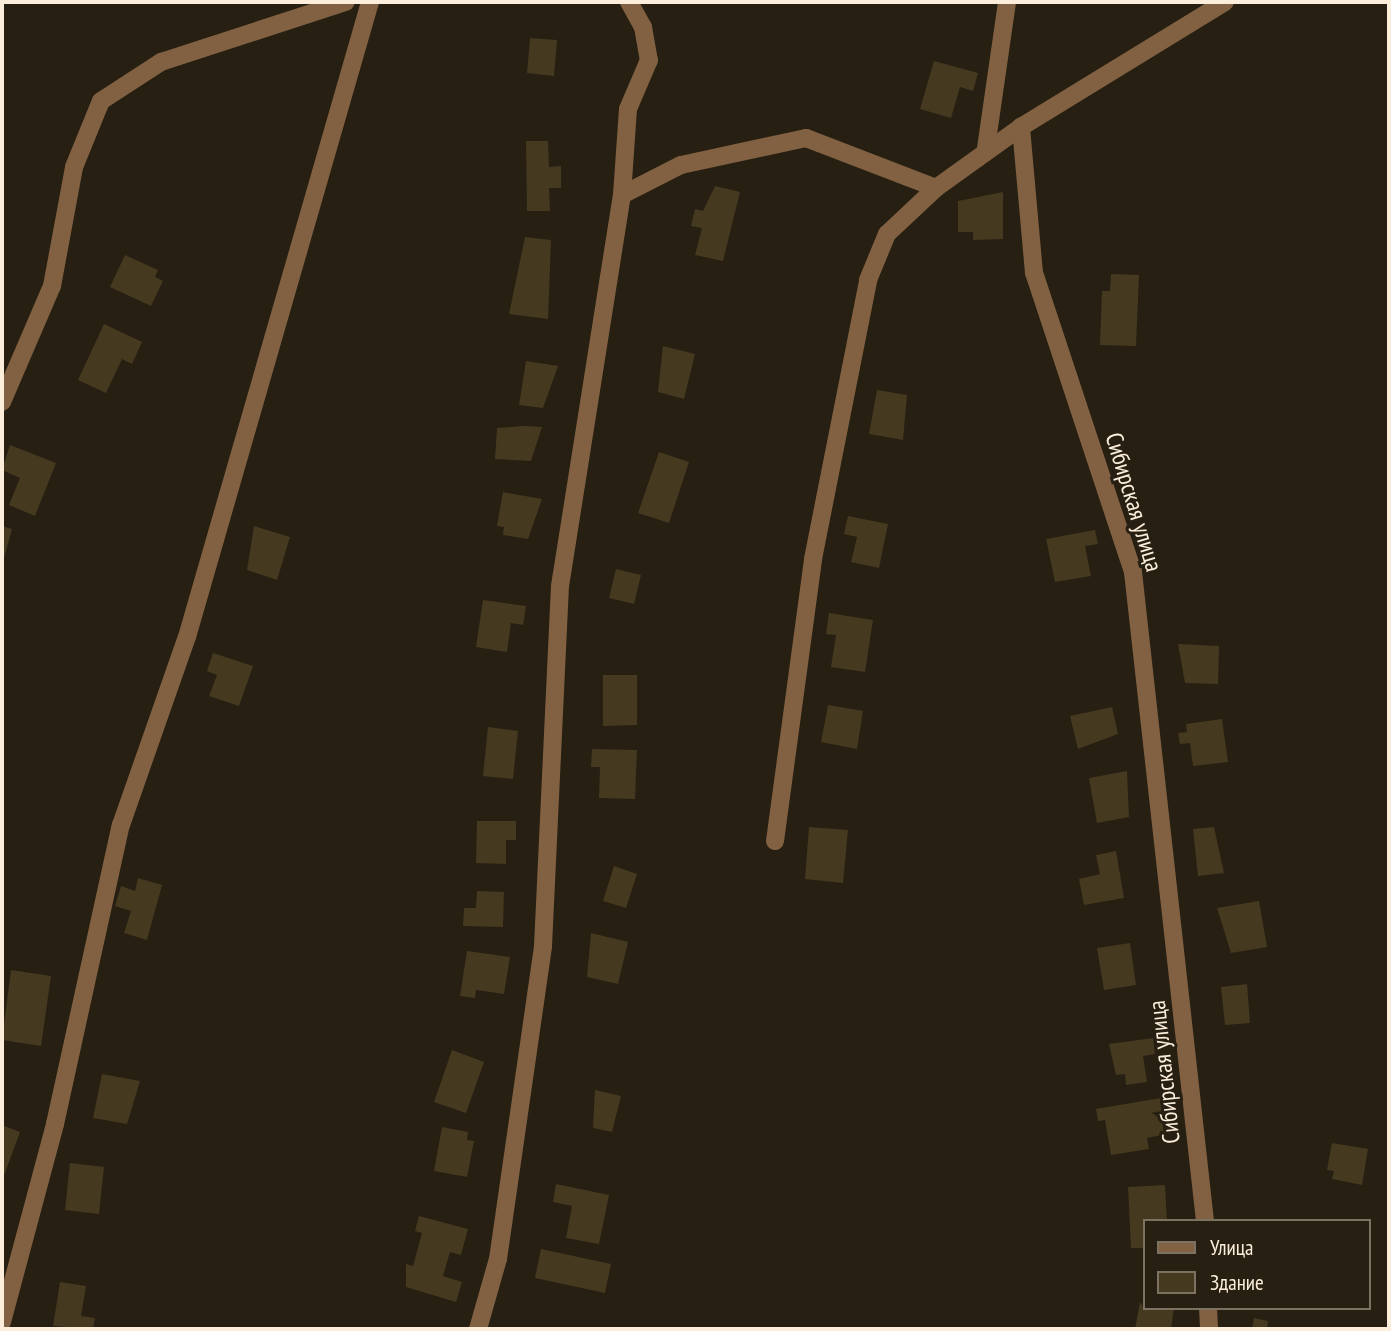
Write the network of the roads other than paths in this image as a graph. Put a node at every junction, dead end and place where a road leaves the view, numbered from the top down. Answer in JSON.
{"nodes":[{"id":1,"x":346,"y":2,"type":"edge"},
{"id":2,"x":370,"y":2,"type":"edge"},
{"id":3,"x":629,"y":2,"type":"edge"},
{"id":4,"x":1007,"y":2,"type":"edge"},
{"id":5,"x":1226,"y":2,"type":"edge"},
{"id":6,"x":1021,"y":127,"type":"junction"},
{"id":7,"x":986,"y":148,"type":"junction"},
{"id":8,"x":936,"y":188,"type":"junction"},
{"id":9,"x":622,"y":195,"type":"junction"},
{"id":10,"x":2,"y":402,"type":"edge"},
{"id":11,"x":775,"y":841,"type":"dead end"},
{"id":12,"x":1205,"y":1219,"type":"edge"},
{"id":13,"x":1208,"y":1310,"type":"edge"},
{"id":14,"x":2,"y":1322,"type":"edge"},
{"id":15,"x":478,"y":1329,"type":"edge"},
{"id":16,"x":1209,"y":1329,"type":"edge"}],
"edges":[{"from":1,"to":10,"type":"street"},
{"from":2,"to":14,"type":"street"},
{"from":3,"to":9,"type":"street"},
{"from":4,"to":7,"type":"street"},
{"from":5,"to":6,"type":"street"},
{"from":6,"to":7,"type":"street"},
{"from":6,"to":12,"type":"street","name":"Сибирская улица"},
{"from":7,"to":8,"type":"street"},
{"from":8,"to":9,"type":"street"},
{"from":8,"to":11,"type":"street"},
{"from":9,"to":15,"type":"street"},
{"from":13,"to":16,"type":"street"}]}
